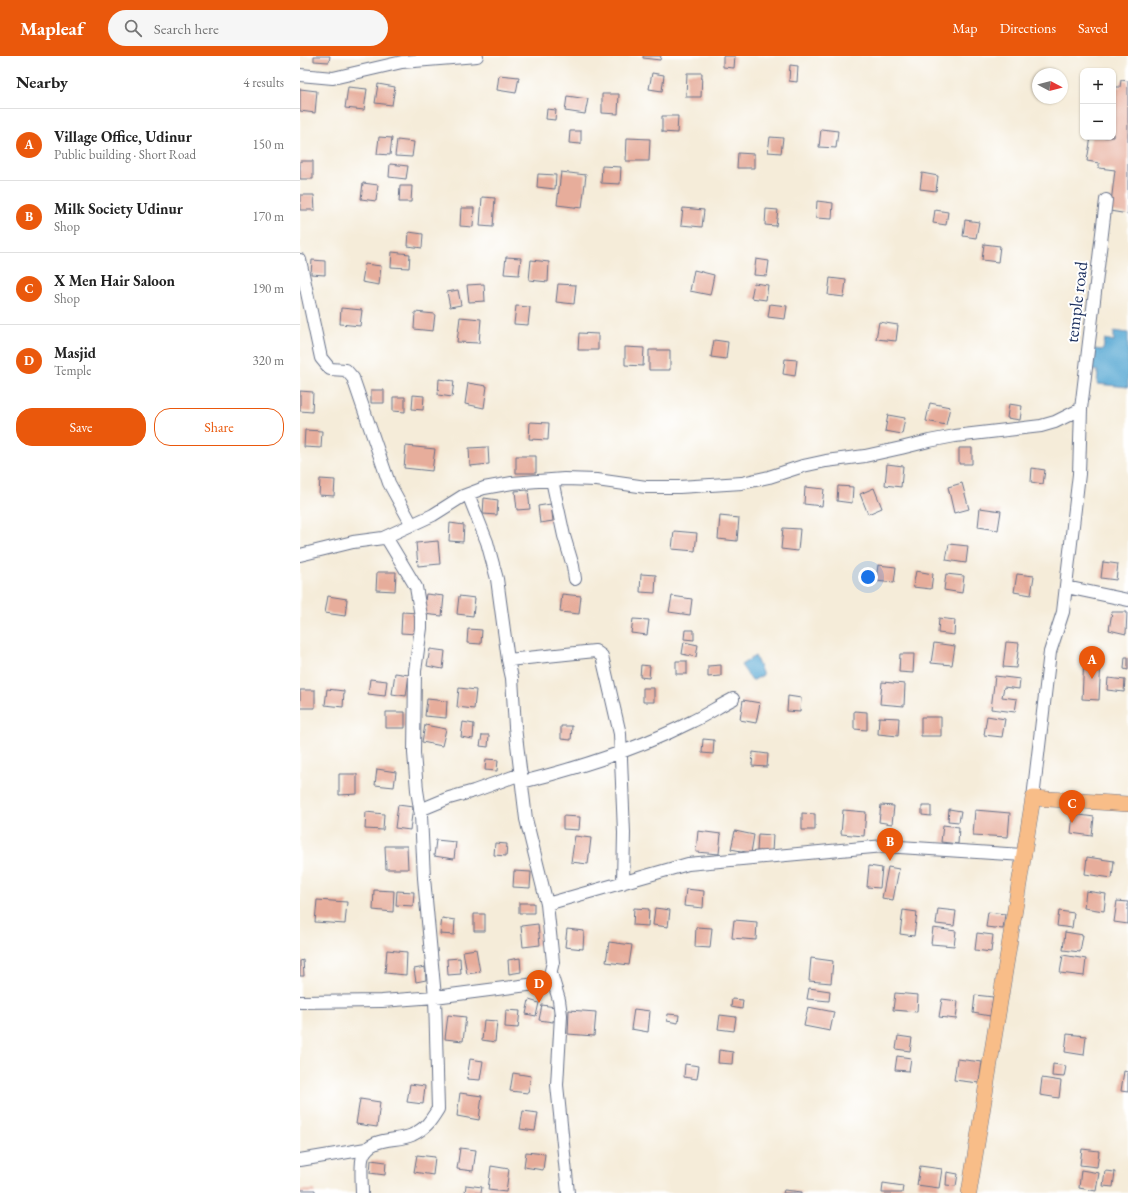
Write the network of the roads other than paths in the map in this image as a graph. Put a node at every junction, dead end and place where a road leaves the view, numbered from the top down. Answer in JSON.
{"nodes":[{"id":1,"x":476,"y":56,"type":"edge"},
{"id":2,"x":300,"y":75,"type":"edge"},
{"id":3,"x":1106,"y":200,"type":"dead end"},
{"id":4,"x":300,"y":260,"type":"edge"},
{"id":5,"x":1081,"y":409,"type":"junction"},
{"id":6,"x":552,"y":480,"type":"junction"},
{"id":7,"x":468,"y":494,"type":"junction"},
{"id":8,"x":412,"y":525,"type":"junction"},
{"id":9,"x":386,"y":536,"type":"junction"},
{"id":10,"x":300,"y":555,"type":"edge"},
{"id":11,"x":575,"y":579,"type":"dead end"},
{"id":12,"x":1066,"y":587,"type":"junction"},
{"id":13,"x":1128,"y":600,"type":"edge"},
{"id":14,"x":508,"y":660,"type":"junction"},
{"id":15,"x":732,"y":699,"type":"dead end"},
{"id":16,"x":621,"y":752,"type":"junction"},
{"id":17,"x":522,"y":778,"type":"junction"},
{"id":18,"x":1033,"y":798,"type":"junction"},
{"id":19,"x":1128,"y":804,"type":"edge"},
{"id":20,"x":420,"y":810,"type":"junction"},
{"id":21,"x":1024,"y":855,"type":"junction"},
{"id":22,"x":624,"y":883,"type":"junction"},
{"id":23,"x":547,"y":904,"type":"junction"},
{"id":24,"x":551,"y":973,"type":"junction"},
{"id":25,"x":435,"y":997,"type":"junction"},
{"id":26,"x":300,"y":1002,"type":"edge"},
{"id":27,"x":366,"y":1149,"type":"junction"},
{"id":28,"x":300,"y":1160,"type":"edge"},
{"id":29,"x":362,"y":1193,"type":"edge"},
{"id":30,"x":568,"y":1193,"type":"edge"},
{"id":31,"x":969,"y":1193,"type":"edge"}],
"edges":[{"from":1,"to":2,"type":"street"},
{"from":3,"to":5,"type":"street","name":"temple road"},
{"from":4,"to":8,"type":"street"},
{"from":5,"to":6,"type":"street"},
{"from":5,"to":12,"type":"street","name":"temple road"},
{"from":6,"to":7,"type":"street"},
{"from":6,"to":11,"type":"street"},
{"from":7,"to":8,"type":"street"},
{"from":7,"to":14,"type":"street"},
{"from":8,"to":9,"type":"street"},
{"from":9,"to":10,"type":"street"},
{"from":9,"to":20,"type":"street"},
{"from":12,"to":13,"type":"street"},
{"from":12,"to":18,"type":"street","name":"temple road"},
{"from":14,"to":16,"type":"street"},
{"from":14,"to":17,"type":"street"},
{"from":15,"to":16,"type":"street"},
{"from":16,"to":17,"type":"street"},
{"from":16,"to":22,"type":"street"},
{"from":17,"to":20,"type":"street"},
{"from":17,"to":23,"type":"street"},
{"from":18,"to":19,"type":"main road"},
{"from":18,"to":21,"type":"main road"},
{"from":20,"to":25,"type":"street"},
{"from":21,"to":22,"type":"street"},
{"from":21,"to":31,"type":"main road"},
{"from":22,"to":23,"type":"street"},
{"from":23,"to":24,"type":"street"},
{"from":24,"to":25,"type":"street"},
{"from":24,"to":30,"type":"street"},
{"from":25,"to":26,"type":"street"},
{"from":25,"to":27,"type":"street"},
{"from":27,"to":28,"type":"street"},
{"from":27,"to":29,"type":"street"}]}
